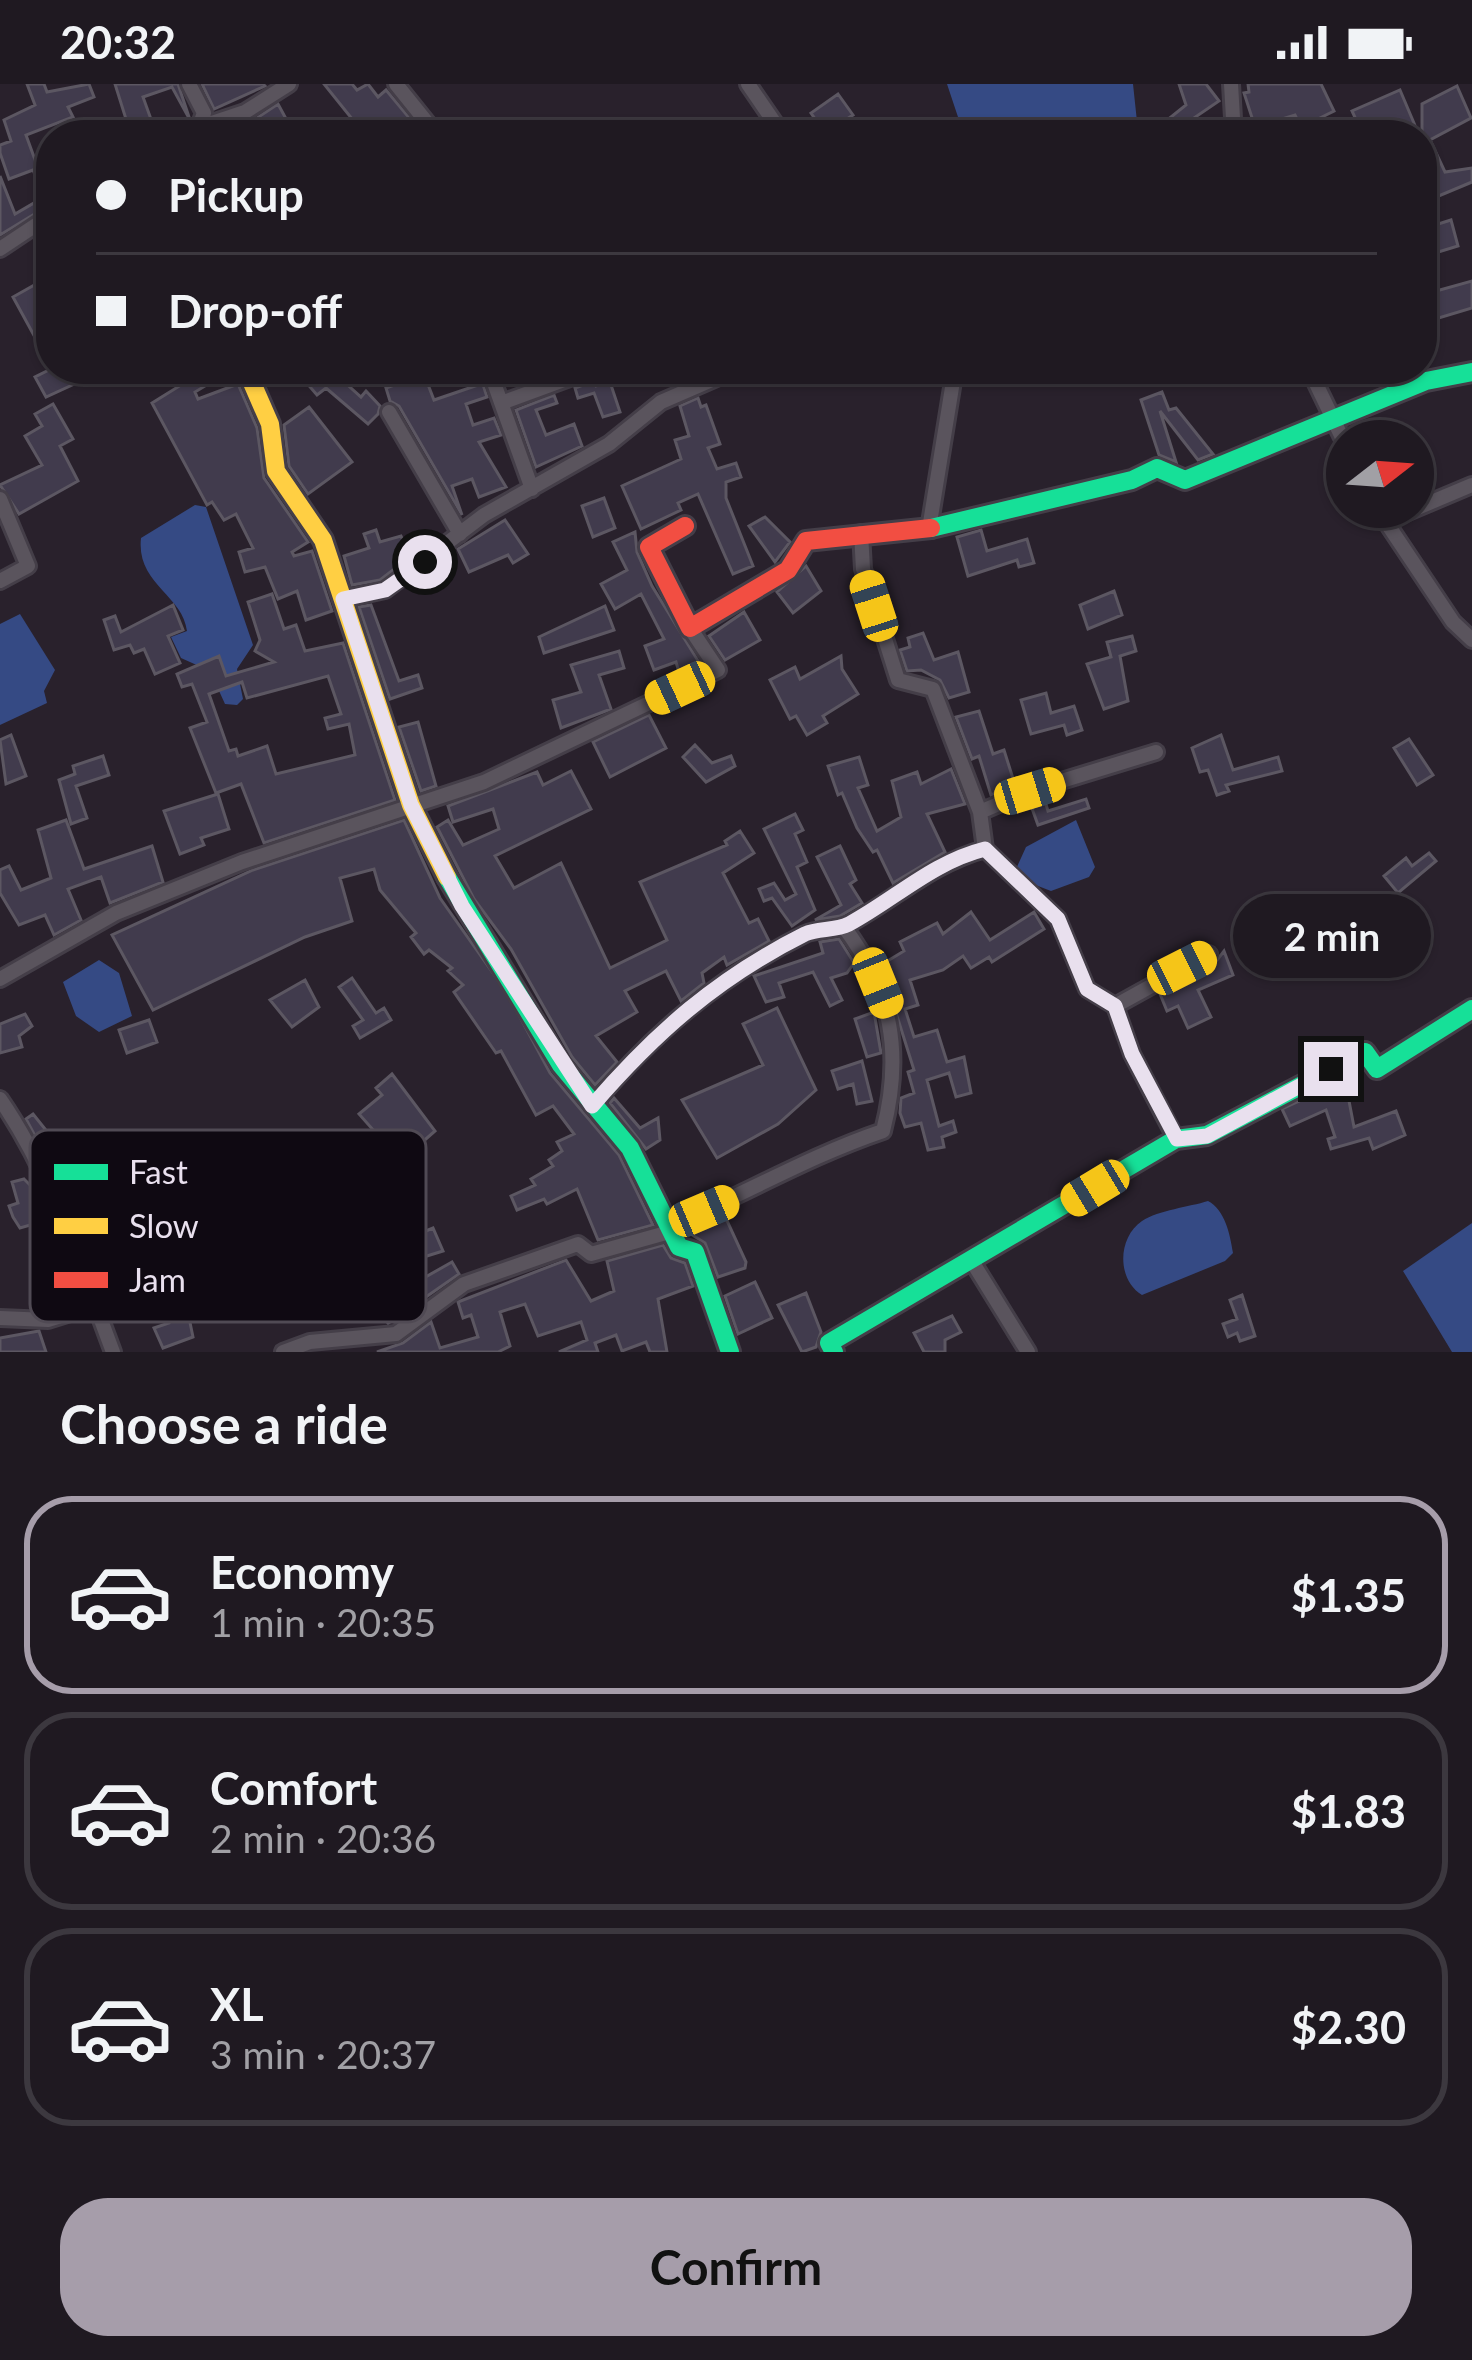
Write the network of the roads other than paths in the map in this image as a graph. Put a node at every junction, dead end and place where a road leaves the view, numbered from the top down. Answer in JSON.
{"nodes":[{"id":1,"x":189,"y":84,"type":"edge"},
{"id":2,"x":289,"y":84,"type":"edge"},
{"id":3,"x":396,"y":84,"type":"edge"},
{"id":4,"x":748,"y":84,"type":"edge"},
{"id":5,"x":1231,"y":84,"type":"edge"},
{"id":6,"x":202,"y":120,"type":"edge"},
{"id":7,"x":226,"y":120,"type":"edge"},
{"id":8,"x":425,"y":120,"type":"edge"},
{"id":9,"x":773,"y":120,"type":"edge"},
{"id":10,"x":1233,"y":120,"type":"edge"},
{"id":11,"x":36,"y":225,"type":"edge"},
{"id":12,"x":0,"y":249,"type":"edge"},
{"id":13,"x":1472,"y":372,"type":"edge"},
{"id":14,"x":1437,"y":379,"type":"edge"},
{"id":15,"x":253,"y":384,"type":"edge"},
{"id":16,"x":496,"y":384,"type":"edge"},
{"id":17,"x":540,"y":384,"type":"edge"},
{"id":18,"x":702,"y":384,"type":"edge"},
{"id":19,"x":952,"y":384,"type":"edge"},
{"id":20,"x":1316,"y":384,"type":"edge"},
{"id":21,"x":1419,"y":384,"type":"edge"},
{"id":22,"x":504,"y":402,"type":"junction"},
{"id":23,"x":389,"y":412,"type":"dead end"},
{"id":24,"x":1333,"y":419,"type":"junction"},
{"id":25,"x":1472,"y":485,"type":"edge"},
{"id":26,"x":532,"y":489,"type":"junction"},
{"id":27,"x":0,"y":499,"type":"edge"},
{"id":28,"x":1434,"y":501,"type":"edge"},
{"id":29,"x":685,"y":526,"type":"dead end"},
{"id":30,"x":1388,"y":528,"type":"edge"},
{"id":31,"x":928,"y":529,"type":"junction"},
{"id":32,"x":861,"y":532,"type":"junction"},
{"id":33,"x":460,"y":534,"type":"junction"},
{"id":34,"x":0,"y":580,"type":"edge"},
{"id":35,"x":343,"y":599,"type":"junction"},
{"id":36,"x":690,"y":628,"type":"junction"},
{"id":37,"x":1472,"y":640,"type":"edge"},
{"id":38,"x":1156,"y":752,"type":"dead end"},
{"id":39,"x":411,"y":805,"type":"junction"},
{"id":40,"x":980,"y":812,"type":"junction"},
{"id":41,"x":985,"y":849,"type":"junction"},
{"id":42,"x":844,"y":927,"type":"junction"},
{"id":43,"x":1209,"y":954,"type":"dead end"},
{"id":44,"x":0,"y":979,"type":"edge"},
{"id":45,"x":1115,"y":1006,"type":"junction"},
{"id":46,"x":1472,"y":1009,"type":"edge"},
{"id":47,"x":0,"y":1099,"type":"edge"},
{"id":48,"x":592,"y":1106,"type":"junction"},
{"id":49,"x":1177,"y":1139,"type":"junction"},
{"id":50,"x":30,"y":1142,"type":"edge"},
{"id":51,"x":673,"y":1228,"type":"junction"},
{"id":52,"x":973,"y":1263,"type":"junction"},
{"id":53,"x":426,"y":1312,"type":"edge"},
{"id":54,"x":0,"y":1318,"type":"edge"},
{"id":55,"x":30,"y":1319,"type":"edge"},
{"id":56,"x":102,"y":1322,"type":"edge"},
{"id":57,"x":412,"y":1322,"type":"edge"},
{"id":58,"x":826,"y":1349,"type":"edge"},
{"id":59,"x":113,"y":1352,"type":"edge"},
{"id":60,"x":283,"y":1352,"type":"edge"},
{"id":61,"x":730,"y":1352,"type":"edge"},
{"id":62,"x":1028,"y":1352,"type":"edge"}],
"edges":[{"from":1,"to":6,"type":"street"},
{"from":2,"to":7,"type":"street"},
{"from":3,"to":8,"type":"street"},
{"from":4,"to":9,"type":"street"},
{"from":5,"to":10,"type":"street"},
{"from":11,"to":12,"type":"street"},
{"from":13,"to":14,"type":"street"},
{"from":15,"to":35,"type":"street"},
{"from":16,"to":22,"type":"street"},
{"from":17,"to":22,"type":"street"},
{"from":18,"to":26,"type":"street"},
{"from":19,"to":31,"type":"street"},
{"from":20,"to":24,"type":"street"},
{"from":21,"to":24,"type":"street"},
{"from":22,"to":26,"type":"street"},
{"from":23,"to":33,"type":"street"},
{"from":24,"to":31,"type":"street"},
{"from":25,"to":28,"type":"street"},
{"from":26,"to":33,"type":"street"},
{"from":27,"to":34,"type":"street"},
{"from":29,"to":36,"type":"street"},
{"from":30,"to":37,"type":"street"},
{"from":31,"to":32,"type":"street"},
{"from":32,"to":36,"type":"street"},
{"from":32,"to":40,"type":"street"},
{"from":33,"to":35,"type":"street"},
{"from":35,"to":39,"type":"street"},
{"from":36,"to":39,"type":"street"},
{"from":38,"to":40,"type":"street"},
{"from":39,"to":44,"type":"street"},
{"from":39,"to":48,"type":"street"},
{"from":40,"to":41,"type":"street"},
{"from":41,"to":42,"type":"street"},
{"from":41,"to":45,"type":"street"},
{"from":42,"to":48,"type":"street"},
{"from":42,"to":51,"type":"street"},
{"from":43,"to":45,"type":"street"},
{"from":45,"to":49,"type":"street"},
{"from":46,"to":49,"type":"street"},
{"from":47,"to":50,"type":"street"},
{"from":48,"to":51,"type":"street"},
{"from":49,"to":52,"type":"street"},
{"from":51,"to":53,"type":"street"},
{"from":51,"to":61,"type":"street"},
{"from":52,"to":58,"type":"street"},
{"from":52,"to":62,"type":"street"},
{"from":54,"to":55,"type":"street"},
{"from":56,"to":59,"type":"street"},
{"from":57,"to":60,"type":"street"}]}
